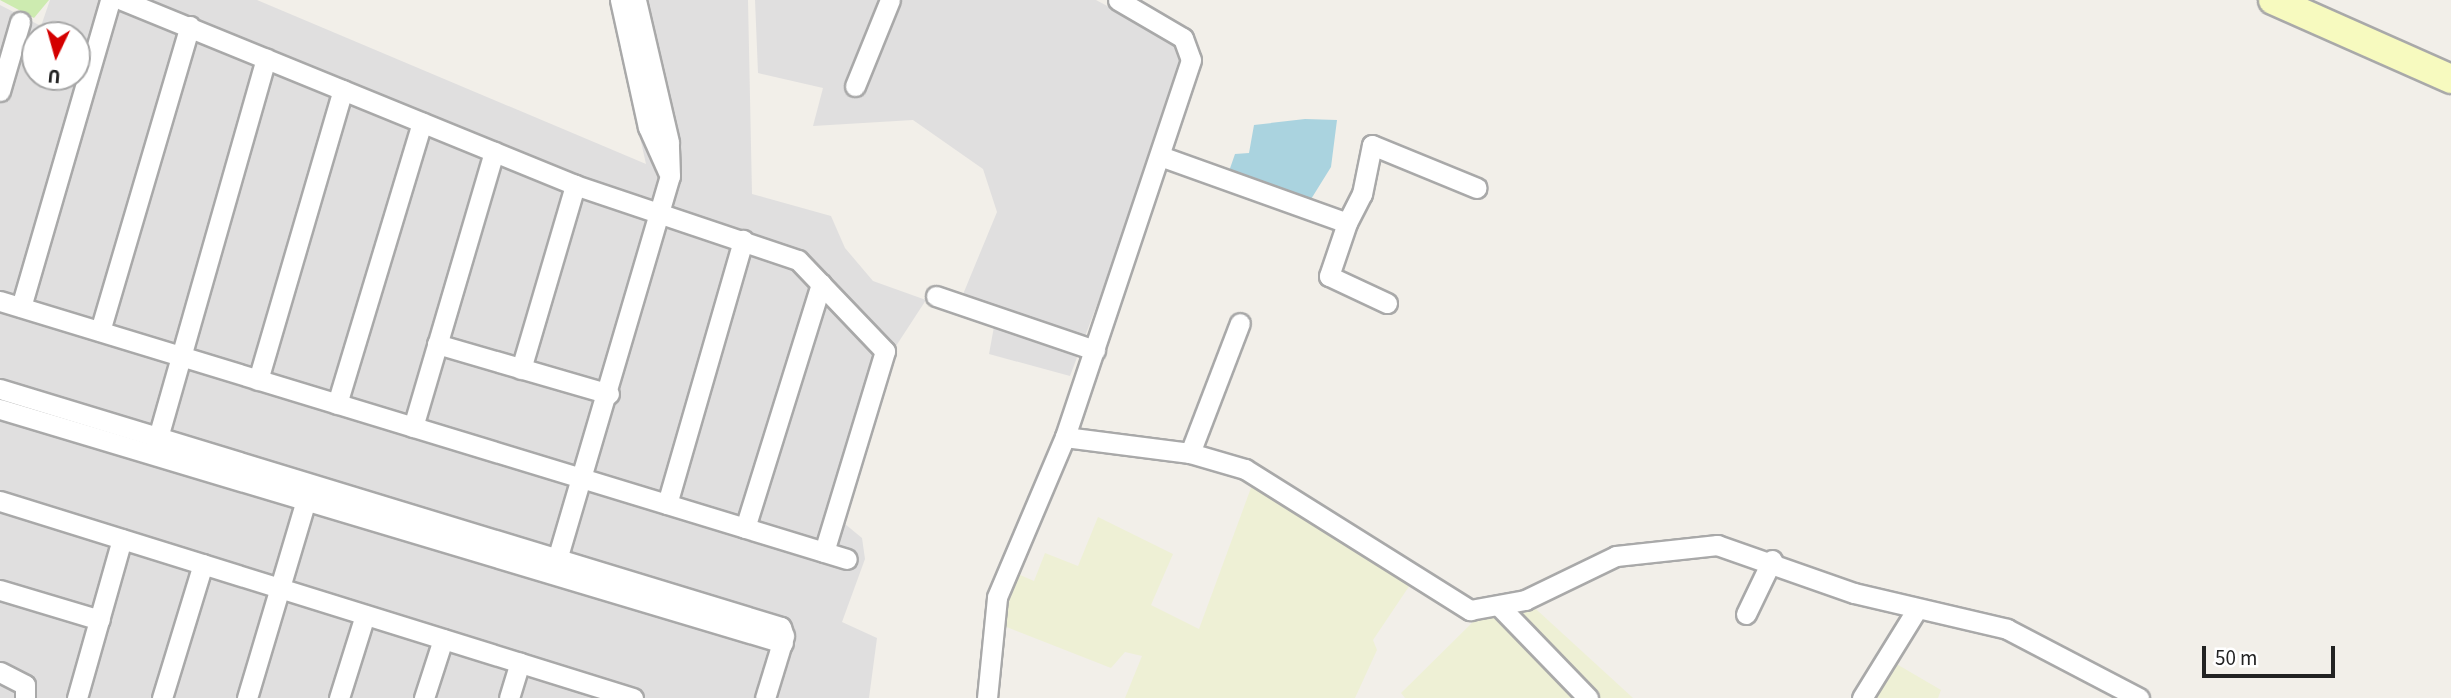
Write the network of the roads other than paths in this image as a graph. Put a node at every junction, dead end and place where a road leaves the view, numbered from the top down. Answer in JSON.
{"nodes":[{"id":1,"x":110,"y":0,"type":"edge"},
{"id":2,"x":122,"y":0,"type":"edge"},
{"id":3,"x":620,"y":0,"type":"edge"},
{"id":4,"x":636,"y":0,"type":"edge"},
{"id":5,"x":890,"y":0,"type":"edge"},
{"id":6,"x":1118,"y":0,"type":"edge"},
{"id":7,"x":2273,"y":0,"type":"edge"},
{"id":8,"x":20,"y":22,"type":"dead end"},
{"id":9,"x":190,"y":26,"type":"junction"},
{"id":10,"x":266,"y":59,"type":"junction"},
{"id":11,"x":2451,"y":79,"type":"edge"},
{"id":12,"x":855,"y":86,"type":"dead end"},
{"id":13,"x":344,"y":90,"type":"junction"},
{"id":14,"x":0,"y":91,"type":"edge"},
{"id":15,"x":422,"y":123,"type":"junction"},
{"id":16,"x":494,"y":152,"type":"junction"},
{"id":17,"x":1163,"y":157,"type":"junction"},
{"id":18,"x":670,"y":176,"type":"junction"},
{"id":19,"x":575,"y":185,"type":"junction"},
{"id":20,"x":1477,"y":188,"type":"dead end"},
{"id":21,"x":661,"y":217,"type":"junction"},
{"id":22,"x":1347,"y":223,"type":"junction"},
{"id":23,"x":743,"y":240,"type":"junction"},
{"id":24,"x":821,"y":284,"type":"junction"},
{"id":25,"x":936,"y":296,"type":"dead end"},
{"id":26,"x":0,"y":301,"type":"edge"},
{"id":27,"x":1387,"y":303,"type":"dead end"},
{"id":28,"x":21,"y":307,"type":"junction"},
{"id":29,"x":1240,"y":323,"type":"dead end"},
{"id":30,"x":100,"y":331,"type":"junction"},
{"id":31,"x":437,"y":344,"type":"junction"},
{"id":32,"x":1095,"y":350,"type":"junction"},
{"id":33,"x":180,"y":356,"type":"junction"},
{"id":34,"x":521,"y":369,"type":"junction"},
{"id":35,"x":258,"y":380,"type":"junction"},
{"id":36,"x":0,"y":388,"type":"edge"},
{"id":37,"x":609,"y":394,"type":"junction"},
{"id":38,"x":337,"y":404,"type":"junction"},
{"id":39,"x":0,"y":409,"type":"edge"},
{"id":40,"x":413,"y":427,"type":"junction"},
{"id":41,"x":1065,"y":436,"type":"junction"},
{"id":42,"x":158,"y":437,"type":"junction"},
{"id":43,"x":1190,"y":453,"type":"junction"},
{"id":44,"x":152,"y":456,"type":"junction"},
{"id":45,"x":582,"y":479,"type":"junction"},
{"id":46,"x":308,"y":494,"type":"junction"},
{"id":47,"x":0,"y":501,"type":"edge"},
{"id":48,"x":667,"y":504,"type":"junction"},
{"id":49,"x":745,"y":528,"type":"junction"},
{"id":50,"x":122,"y":538,"type":"junction"},
{"id":51,"x":824,"y":552,"type":"junction"},
{"id":52,"x":847,"y":559,"type":"dead end"},
{"id":53,"x":1772,"y":560,"type":"junction"},
{"id":54,"x":203,"y":564,"type":"junction"},
{"id":55,"x":555,"y":568,"type":"junction"},
{"id":56,"x":279,"y":588,"type":"junction"},
{"id":57,"x":0,"y":590,"type":"edge"},
{"id":58,"x":1499,"y":606,"type":"junction"},
{"id":59,"x":1917,"y":610,"type":"junction"},
{"id":60,"x":1746,"y":614,"type":"dead end"},
{"id":61,"x":365,"y":615,"type":"junction"},
{"id":62,"x":100,"y":620,"type":"junction"},
{"id":63,"x":443,"y":639,"type":"junction"},
{"id":64,"x":520,"y":663,"type":"junction"},
{"id":65,"x":0,"y":672,"type":"edge"},
{"id":66,"x":596,"y":692,"type":"edge"},
{"id":67,"x":25,"y":698,"type":"edge"},
{"id":68,"x":77,"y":698,"type":"edge"},
{"id":69,"x":162,"y":698,"type":"edge"},
{"id":70,"x":247,"y":698,"type":"edge"},
{"id":71,"x":339,"y":698,"type":"edge"},
{"id":72,"x":424,"y":698,"type":"edge"},
{"id":73,"x":509,"y":698,"type":"edge"},
{"id":74,"x":633,"y":698,"type":"edge"},
{"id":75,"x":765,"y":698,"type":"edge"},
{"id":76,"x":988,"y":698,"type":"edge"},
{"id":77,"x":1587,"y":698,"type":"edge"},
{"id":78,"x":1862,"y":698,"type":"edge"},
{"id":79,"x":2139,"y":698,"type":"edge"}],
"edges":[{"from":1,"to":28,"type":"street"},
{"from":2,"to":9,"type":"street"},
{"from":3,"to":18,"type":"street"},
{"from":4,"to":18,"type":"street"},
{"from":5,"to":12,"type":"street"},
{"from":6,"to":17,"type":"street"},
{"from":7,"to":11,"type":"main road"},
{"from":8,"to":14,"type":"street"},
{"from":9,"to":10,"type":"street"},
{"from":9,"to":30,"type":"street"},
{"from":10,"to":13,"type":"street"},
{"from":10,"to":33,"type":"street"},
{"from":13,"to":15,"type":"street"},
{"from":13,"to":35,"type":"street"},
{"from":15,"to":16,"type":"street"},
{"from":15,"to":38,"type":"street"},
{"from":16,"to":19,"type":"street"},
{"from":16,"to":31,"type":"street"},
{"from":17,"to":22,"type":"street"},
{"from":17,"to":32,"type":"street"},
{"from":18,"to":21,"type":"street"},
{"from":19,"to":21,"type":"street"},
{"from":19,"to":34,"type":"street"},
{"from":20,"to":22,"type":"street"},
{"from":21,"to":23,"type":"street"},
{"from":21,"to":37,"type":"street"},
{"from":22,"to":27,"type":"street"},
{"from":23,"to":24,"type":"street"},
{"from":23,"to":48,"type":"street"},
{"from":24,"to":49,"type":"street"},
{"from":24,"to":51,"type":"street"},
{"from":25,"to":32,"type":"street"},
{"from":26,"to":28,"type":"street"},
{"from":28,"to":30,"type":"street"},
{"from":29,"to":43,"type":"street"},
{"from":30,"to":33,"type":"street"},
{"from":31,"to":34,"type":"street"},
{"from":31,"to":40,"type":"street"},
{"from":32,"to":41,"type":"street"},
{"from":33,"to":35,"type":"street"},
{"from":33,"to":42,"type":"street"},
{"from":34,"to":37,"type":"street"},
{"from":35,"to":38,"type":"street"},
{"from":36,"to":42,"type":"street"},
{"from":37,"to":45,"type":"street"},
{"from":38,"to":40,"type":"street"},
{"from":39,"to":44,"type":"street"},
{"from":40,"to":45,"type":"street"},
{"from":41,"to":43,"type":"street"},
{"from":41,"to":76,"type":"street"},
{"from":42,"to":44,"type":"street"},
{"from":42,"to":46,"type":"street"},
{"from":43,"to":58,"type":"street"},
{"from":44,"to":46,"type":"street"},
{"from":45,"to":48,"type":"street"},
{"from":45,"to":55,"type":"street"},
{"from":46,"to":55,"type":"street"},
{"from":46,"to":56,"type":"street"},
{"from":47,"to":50,"type":"street"},
{"from":48,"to":49,"type":"street"},
{"from":49,"to":51,"type":"street"},
{"from":50,"to":54,"type":"street"},
{"from":50,"to":62,"type":"street"},
{"from":51,"to":52,"type":"street"},
{"from":53,"to":58,"type":"street"},
{"from":53,"to":59,"type":"street"},
{"from":53,"to":60,"type":"street"},
{"from":54,"to":56,"type":"street"},
{"from":54,"to":69,"type":"street"},
{"from":55,"to":75,"type":"street"},
{"from":56,"to":61,"type":"street"},
{"from":56,"to":70,"type":"street"},
{"from":57,"to":62,"type":"street"},
{"from":58,"to":77,"type":"street"},
{"from":59,"to":78,"type":"street"},
{"from":59,"to":79,"type":"street"},
{"from":61,"to":63,"type":"street"},
{"from":61,"to":71,"type":"street"},
{"from":62,"to":68,"type":"street"},
{"from":63,"to":64,"type":"street"},
{"from":63,"to":72,"type":"street"},
{"from":64,"to":66,"type":"street"},
{"from":64,"to":73,"type":"street"},
{"from":65,"to":67,"type":"street"},
{"from":66,"to":74,"type":"street"}]}
